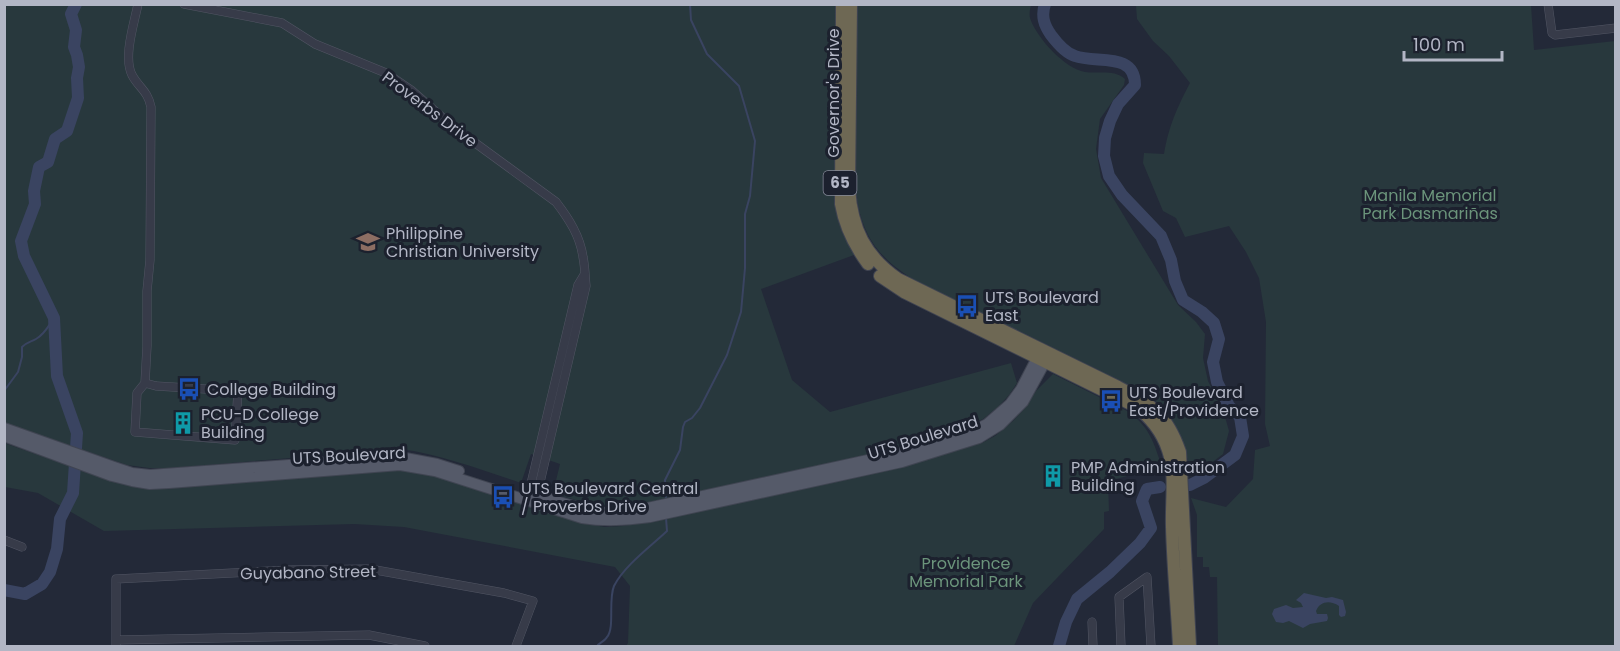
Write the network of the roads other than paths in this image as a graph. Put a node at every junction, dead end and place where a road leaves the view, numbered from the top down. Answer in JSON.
{"nodes":[{"id":1,"x":138,"y":4,"type":"edge"},
{"id":2,"x":184,"y":4,"type":"edge"},
{"id":3,"x":842,"y":4,"type":"edge"},
{"id":4,"x":850,"y":4,"type":"edge"},
{"id":5,"x":1548,"y":4,"type":"edge"},
{"id":6,"x":1616,"y":28,"type":"edge"},
{"id":7,"x":1042,"y":358,"type":"junction"},
{"id":8,"x":145,"y":383,"type":"junction"},
{"id":9,"x":4,"y":428,"type":"edge"},
{"id":10,"x":4,"y":436,"type":"edge"},
{"id":11,"x":59,"y":452,"type":"junction"},
{"id":12,"x":532,"y":496,"type":"junction"},
{"id":13,"x":1177,"y":498,"type":"junction"},
{"id":14,"x":4,"y":540,"type":"edge"},
{"id":15,"x":22,"y":547,"type":"dead end"},
{"id":16,"x":1092,"y":622,"type":"dead end"},
{"id":17,"x":228,"y":637,"type":"junction"},
{"id":18,"x":116,"y":643,"type":"edge"},
{"id":19,"x":228,"y":646,"type":"edge"},
{"id":20,"x":425,"y":646,"type":"edge"},
{"id":21,"x":516,"y":646,"type":"edge"},
{"id":22,"x":1093,"y":646,"type":"edge"},
{"id":23,"x":1121,"y":646,"type":"edge"},
{"id":24,"x":1151,"y":646,"type":"edge"},
{"id":25,"x":1179,"y":646,"type":"edge"},
{"id":26,"x":1190,"y":646,"type":"edge"}],
"edges":[{"from":1,"to":8,"type":"street"},
{"from":2,"to":12,"type":"street","name":"Proverbs Drive"},
{"from":3,"to":7,"type":"highway","name":"Governor's Drive","number":"65"},
{"from":4,"to":7,"type":"highway","name":"Governor's Drive","number":"65"},
{"from":5,"to":6,"type":"street"},
{"from":7,"to":12,"type":"main road","name":"UTS Boulevard"},
{"from":7,"to":13,"type":"highway","name":"Governor's Drive","number":"65"},
{"from":8,"to":8,"type":"street"},
{"from":9,"to":11,"type":"main road","name":"UTS Boulevard"},
{"from":10,"to":11,"type":"main road","name":"UTS Boulevard"},
{"from":11,"to":12,"type":"main road","name":"UTS Boulevard"},
{"from":13,"to":25,"type":"highway","name":"Governor's Drive","number":"65"},
{"from":13,"to":26,"type":"highway","name":"Governor's Drive","number":"65"},
{"from":14,"to":15,"type":"street"},
{"from":16,"to":22,"type":"street"},
{"from":17,"to":18,"type":"street"},
{"from":17,"to":19,"type":"street"},
{"from":17,"to":20,"type":"street"},
{"from":18,"to":21,"type":"street","name":"Guyabano Street"},
{"from":23,"to":24,"type":"street"}]}
